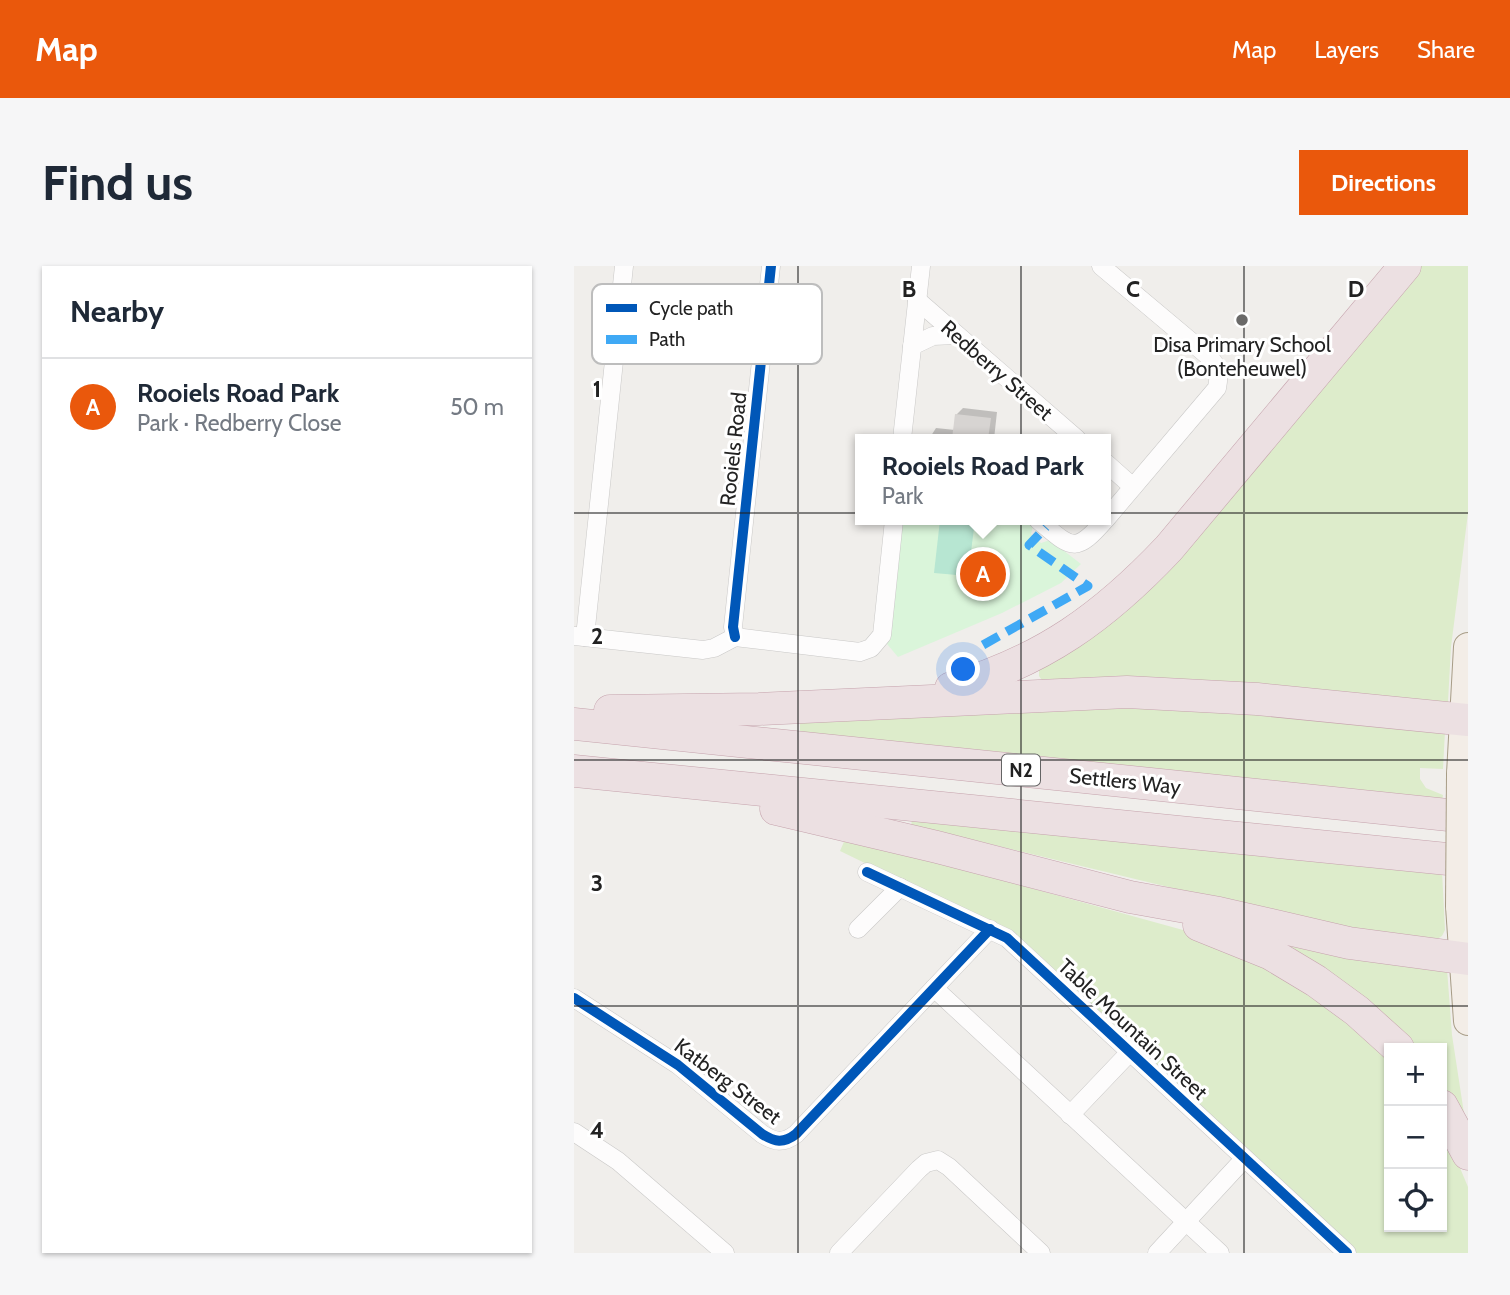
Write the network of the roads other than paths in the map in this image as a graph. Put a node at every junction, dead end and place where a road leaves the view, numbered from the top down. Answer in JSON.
{"nodes":[{"id":1,"x":624,"y":266,"type":"edge"},
{"id":2,"x":772,"y":266,"type":"edge"},
{"id":3,"x":921,"y":266,"type":"edge"},
{"id":4,"x":1101,"y":266,"type":"edge"},
{"id":5,"x":1405,"y":266,"type":"edge"},
{"id":6,"x":622,"y":284,"type":"edge"},
{"id":7,"x":770,"y":284,"type":"edge"},
{"id":8,"x":917,"y":300,"type":"junction"},
{"id":9,"x":955,"y":335,"type":"junction"},
{"id":10,"x":912,"y":346,"type":"junction"},
{"id":11,"x":612,"y":364,"type":"edge"},
{"id":12,"x":761,"y":364,"type":"edge"},
{"id":13,"x":903,"y":434,"type":"edge"},
{"id":14,"x":1071,"y":434,"type":"edge"},
{"id":15,"x":1111,"y":468,"type":"edge"},
{"id":16,"x":1133,"y":487,"type":"junction"},
{"id":17,"x":1111,"y":512,"type":"edge"},
{"id":18,"x":893,"y":525,"type":"edge"},
{"id":19,"x":1044,"y":525,"type":"edge"},
{"id":20,"x":1100,"y":525,"type":"edge"},
{"id":21,"x":579,"y":636,"type":"edge"},
{"id":22,"x":735,"y":636,"type":"junction"},
{"id":23,"x":1468,"y":647,"type":"edge"},
{"id":24,"x":885,"y":702,"type":"junction"},
{"id":25,"x":574,"y":713,"type":"edge"},
{"id":26,"x":1466,"y":719,"type":"edge"},
{"id":27,"x":574,"y":724,"type":"edge"},
{"id":28,"x":574,"y":771,"type":"edge"},
{"id":29,"x":610,"y":775,"type":"junction"},
{"id":30,"x":1468,"y":817,"type":"edge"},
{"id":31,"x":1468,"y":861,"type":"edge"},
{"id":32,"x":867,"y":872,"type":"dead end"},
{"id":33,"x":900,"y":887,"type":"junction"},
{"id":34,"x":1130,"y":897,"type":"junction"},
{"id":35,"x":858,"y":929,"type":"dead end"},
{"id":36,"x":990,"y":929,"type":"junction"},
{"id":37,"x":1465,"y":958,"type":"edge"},
{"id":38,"x":934,"y":988,"type":"junction"},
{"id":39,"x":574,"y":998,"type":"edge"},
{"id":40,"x":1468,"y":1021,"type":"edge"},
{"id":41,"x":1392,"y":1043,"type":"edge"},
{"id":42,"x":1130,"y":1052,"type":"junction"},
{"id":43,"x":1070,"y":1115,"type":"junction"},
{"id":44,"x":1447,"y":1115,"type":"edge"},
{"id":45,"x":574,"y":1132,"type":"edge"},
{"id":46,"x":1468,"y":1154,"type":"edge"},
{"id":47,"x":1244,"y":1159,"type":"junction"},
{"id":48,"x":1187,"y":1221,"type":"junction"},
{"id":49,"x":1025,"y":1238,"type":"junction"},
{"id":50,"x":724,"y":1253,"type":"edge"},
{"id":51,"x":839,"y":1253,"type":"edge"},
{"id":52,"x":1012,"y":1253,"type":"edge"},
{"id":53,"x":1041,"y":1253,"type":"edge"},
{"id":54,"x":1157,"y":1253,"type":"edge"},
{"id":55,"x":1220,"y":1253,"type":"edge"},
{"id":56,"x":1347,"y":1253,"type":"edge"}],
"edges":[{"from":1,"to":6,"type":"street"},
{"from":2,"to":7,"type":"street","name":"Rooiels Road"},
{"from":3,"to":8,"type":"street"},
{"from":4,"to":16,"type":"street"},
{"from":5,"to":24,"type":"highway"},
{"from":8,"to":9,"type":"street","name":"Redberry Street"},
{"from":8,"to":10,"type":"street"},
{"from":9,"to":10,"type":"street"},
{"from":9,"to":14,"type":"street","name":"Redberry Street"},
{"from":10,"to":13,"type":"street"},
{"from":11,"to":21,"type":"street"},
{"from":12,"to":22,"type":"street","name":"Rooiels Road"},
{"from":15,"to":16,"type":"street"},
{"from":16,"to":17,"type":"street"},
{"from":18,"to":22,"type":"street"},
{"from":19,"to":20,"type":"street"},
{"from":21,"to":22,"type":"street"},
{"from":23,"to":26,"type":"main road"},
{"from":24,"to":25,"type":"highway"},
{"from":24,"to":26,"type":"highway"},
{"from":26,"to":37,"type":"main road","bridge":true},
{"from":27,"to":30,"type":"highway","name":"Settlers Way","number":"N2"},
{"from":28,"to":29,"type":"highway","number":"N2"},
{"from":29,"to":31,"type":"highway","number":"N2"},
{"from":29,"to":34,"type":"highway"},
{"from":32,"to":33,"type":"street","name":"Table Mountain Street"},
{"from":33,"to":35,"type":"street"},
{"from":33,"to":36,"type":"street","name":"Table Mountain Street"},
{"from":34,"to":37,"type":"highway"},
{"from":34,"to":41,"type":"highway"},
{"from":36,"to":38,"type":"street"},
{"from":36,"to":42,"type":"street","name":"Table Mountain Street"},
{"from":37,"to":40,"type":"main road"},
{"from":38,"to":39,"type":"street","name":"Katberg Street"},
{"from":38,"to":43,"type":"street"},
{"from":42,"to":43,"type":"street"},
{"from":42,"to":47,"type":"street","name":"Table Mountain Street"},
{"from":43,"to":48,"type":"street"},
{"from":44,"to":46,"type":"highway"},
{"from":45,"to":50,"type":"street"},
{"from":47,"to":48,"type":"street"},
{"from":47,"to":56,"type":"street","name":"Table Mountain Street"},
{"from":48,"to":54,"type":"street"},
{"from":48,"to":55,"type":"street"},
{"from":49,"to":51,"type":"street"},
{"from":49,"to":52,"type":"street"},
{"from":49,"to":53,"type":"street"}]}
